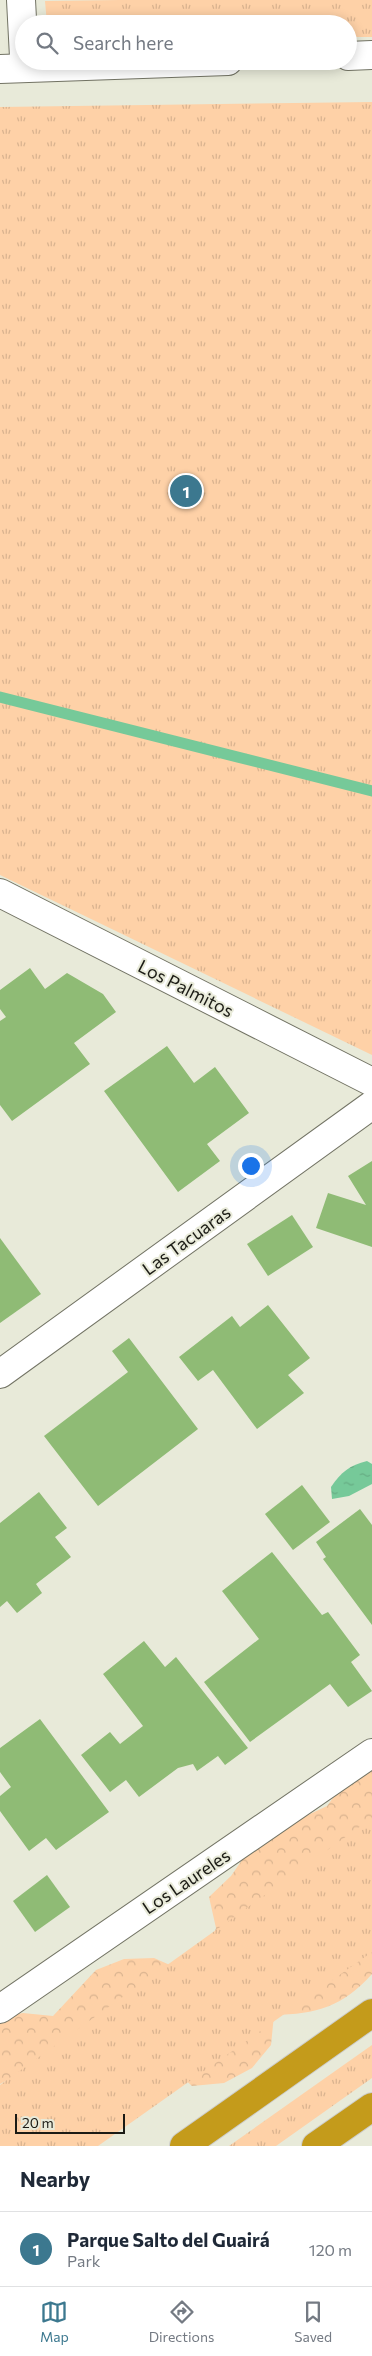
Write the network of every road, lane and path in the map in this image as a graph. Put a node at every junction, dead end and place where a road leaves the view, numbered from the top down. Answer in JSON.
{"nodes":[{"id":1,"x":21,"y":0,"type":"edge"},
{"id":2,"x":20,"y":15,"type":"edge"},
{"id":3,"x":372,"y":55,"type":"edge"},
{"id":4,"x":357,"y":56,"type":"edge"},
{"id":5,"x":0,"y":893,"type":"edge"},
{"id":6,"x":372,"y":1082,"type":"edge"},
{"id":7,"x":372,"y":1105,"type":"edge"},
{"id":8,"x":0,"y":1374,"type":"edge"},
{"id":9,"x":372,"y":1753,"type":"edge"},
{"id":10,"x":0,"y":2009,"type":"edge"},
{"id":11,"x":372,"y":2013,"type":"edge"},
{"id":12,"x":372,"y":2107,"type":"edge"},
{"id":13,"x":184,"y":2146,"type":"edge"},
{"id":14,"x":316,"y":2146,"type":"edge"}],
"edges":[{"from":1,"to":2,"type":"street"},
{"from":3,"to":4,"type":"street"},
{"from":5,"to":6,"type":"street","name":"Los Palmitos"},
{"from":7,"to":8,"type":"street","name":"Las Tacuaras"},
{"from":9,"to":10,"type":"street","name":"Los Laureles"},
{"from":11,"to":13,"type":"highway"},
{"from":12,"to":14,"type":"highway"}]}
